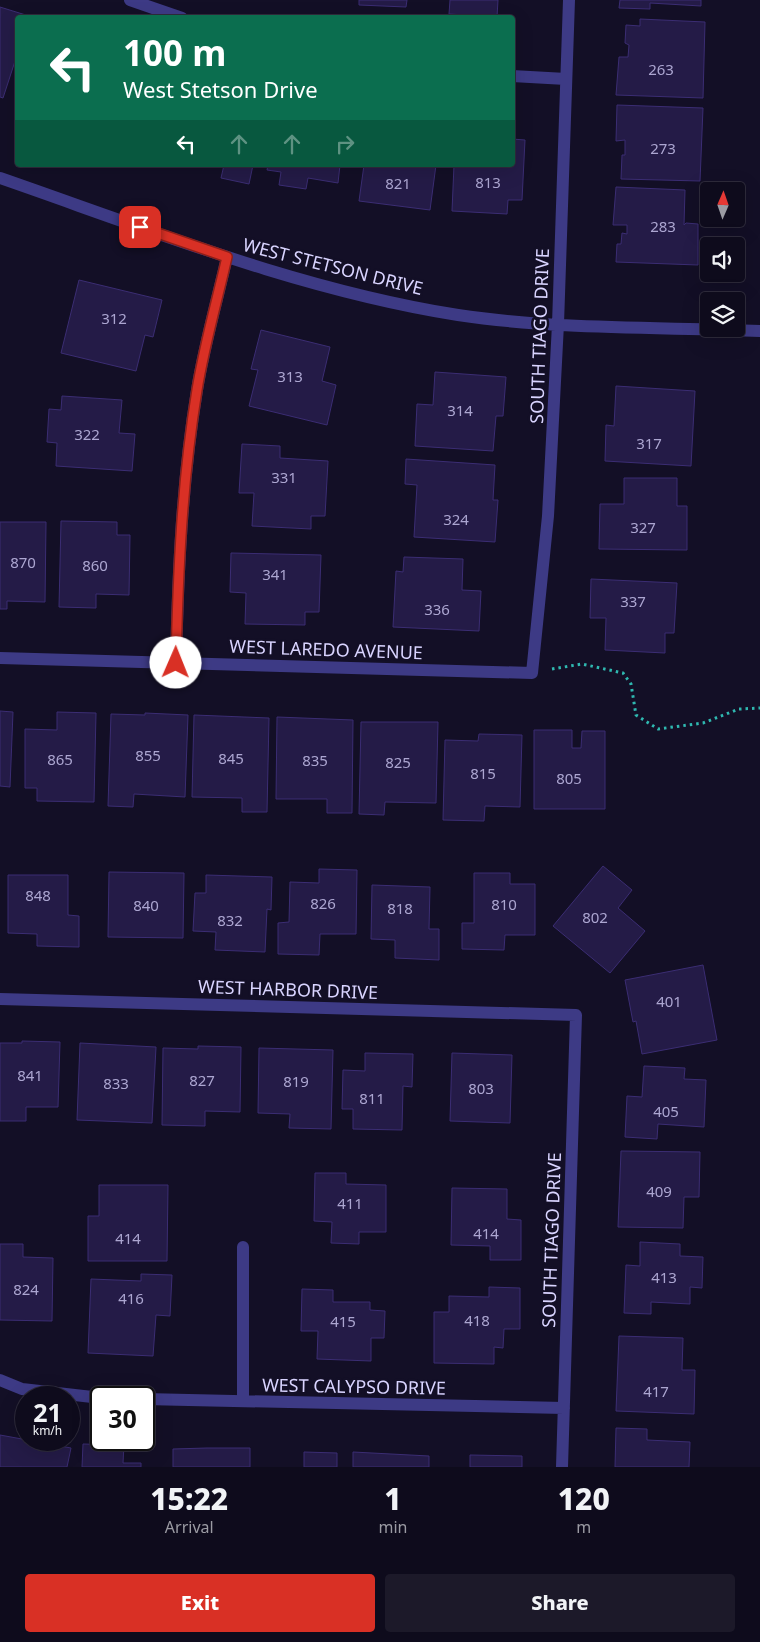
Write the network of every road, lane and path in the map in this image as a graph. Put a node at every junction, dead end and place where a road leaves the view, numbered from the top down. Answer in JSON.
{"nodes":[{"id":1,"x":130,"y":0,"type":"edge"},
{"id":2,"x":569,"y":0,"type":"edge"},
{"id":3,"x":173,"y":15,"type":"edge"},
{"id":4,"x":515,"y":76,"type":"edge"},
{"id":5,"x":566,"y":79,"type":"junction"},
{"id":6,"x":0,"y":178,"type":"edge"},
{"id":7,"x":227,"y":257,"type":"junction"},
{"id":8,"x":558,"y":324,"type":"junction"},
{"id":9,"x":760,"y":331,"type":"edge"},
{"id":10,"x":0,"y":658,"type":"edge"},
{"id":11,"x":176,"y":663,"type":"junction"},
{"id":12,"x":532,"y":672,"type":"junction"},
{"id":13,"x":760,"y":708,"type":"edge"},
{"id":14,"x":0,"y":999,"type":"edge"},
{"id":15,"x":576,"y":1014,"type":"joint"},
{"id":16,"x":243,"y":1247,"type":"dead end"},
{"id":17,"x":0,"y":1380,"type":"edge"},
{"id":18,"x":90,"y":1397,"type":"edge"},
{"id":19,"x":155,"y":1399,"type":"edge"},
{"id":20,"x":243,"y":1401,"type":"junction"},
{"id":21,"x":564,"y":1408,"type":"junction"},
{"id":22,"x":562,"y":1467,"type":"edge"}],
"edges":[{"from":1,"to":3,"type":"street"},
{"from":2,"to":5,"type":"street","name":"SOUTH TIAGO DRIVE"},
{"from":4,"to":5,"type":"street"},
{"from":5,"to":8,"type":"street","name":"SOUTH TIAGO DRIVE"},
{"from":6,"to":7,"type":"street","name":"WEST STETSON DRIVE"},
{"from":7,"to":8,"type":"street","name":"WEST STETSON DRIVE"},
{"from":7,"to":11,"type":"street"},
{"from":8,"to":9,"type":"street","name":"WEST STETSON DRIVE"},
{"from":8,"to":12,"type":"street","name":"SOUTH TIAGO DRIVE"},
{"from":10,"to":11,"type":"street","name":"WEST LAREDO AVENUE"},
{"from":11,"to":12,"type":"street","name":"WEST LAREDO AVENUE"},
{"from":12,"to":13,"type":"path"},
{"from":14,"to":15,"type":"street","name":"WEST HARBOR DRIVE"},
{"from":15,"to":21,"type":"street","name":"SOUTH TIAGO DRIVE"},
{"from":16,"to":20,"type":"street"},
{"from":17,"to":18,"type":"street"},
{"from":19,"to":20,"type":"street","name":"WEST CALYPSO DRIVE"},
{"from":20,"to":21,"type":"street","name":"WEST CALYPSO DRIVE"},
{"from":21,"to":22,"type":"street","name":"SOUTH TIAGO DRIVE"}]}
